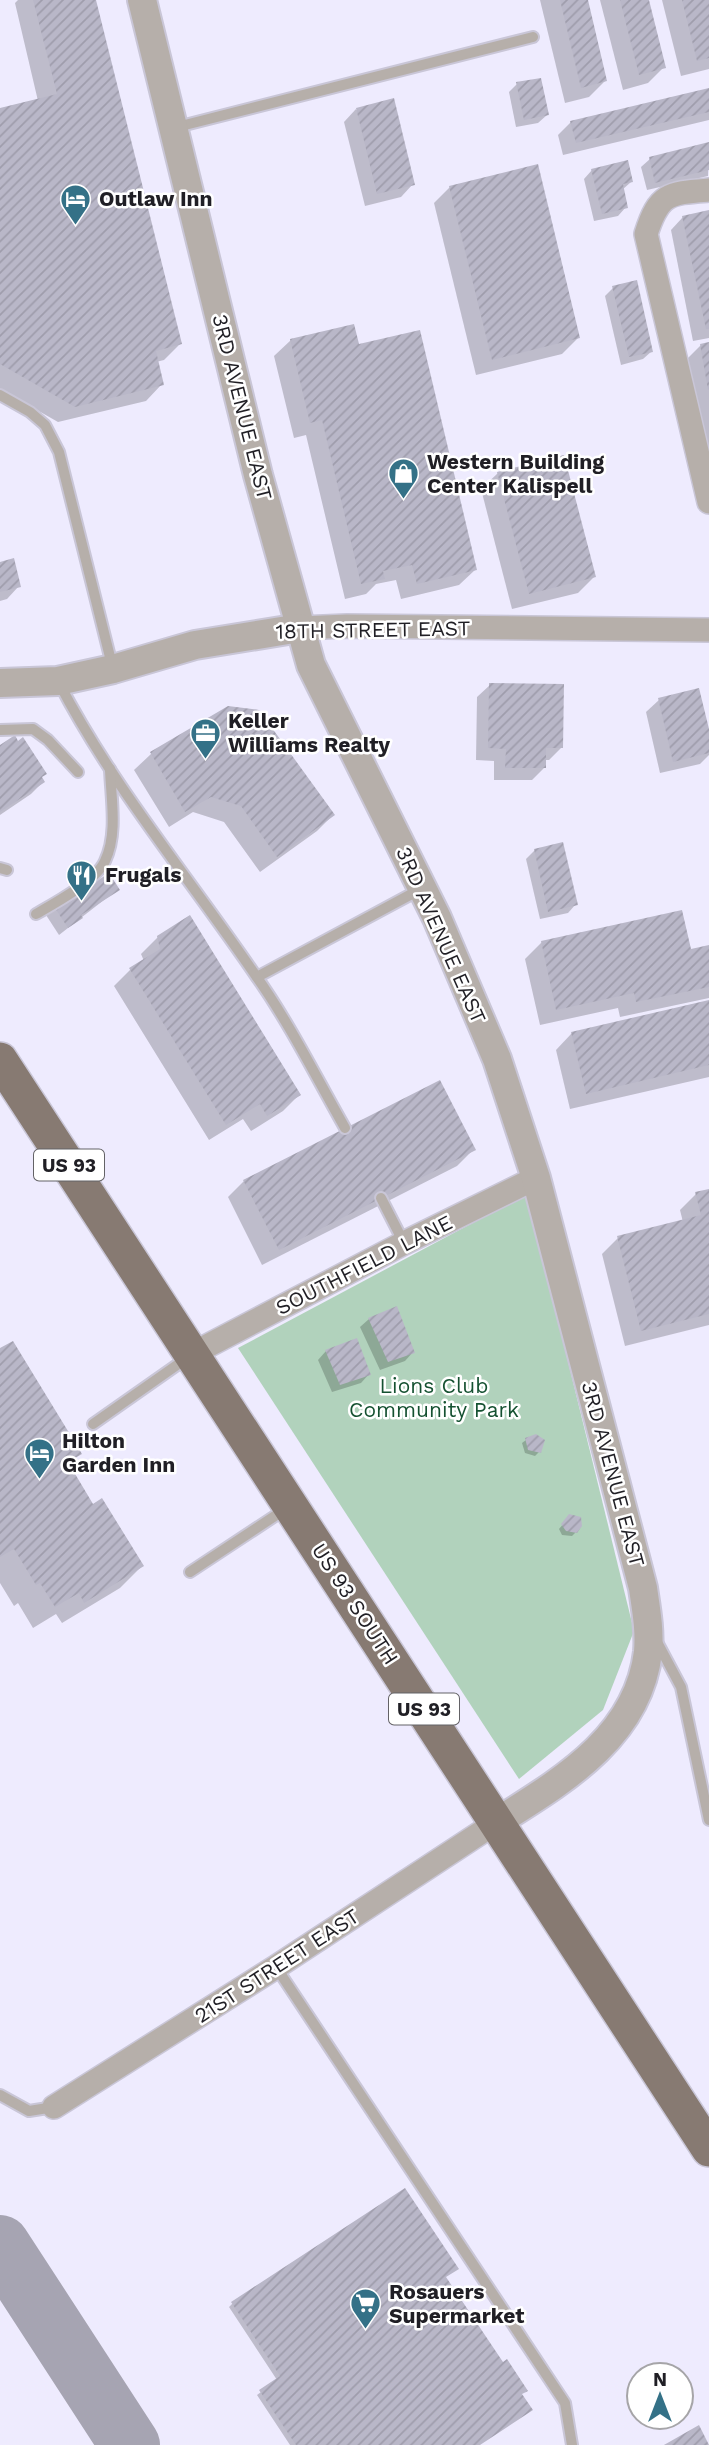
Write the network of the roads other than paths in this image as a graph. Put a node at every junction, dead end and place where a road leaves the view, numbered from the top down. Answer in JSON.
{"nodes":[{"id":1,"x":142,"y":0,"type":"edge"},
{"id":2,"x":533,"y":37,"type":"dead end"},
{"id":3,"x":173,"y":128,"type":"junction"},
{"id":4,"x":709,"y":190,"type":"edge"},
{"id":5,"x":0,"y":395,"type":"edge"},
{"id":6,"x":709,"y":502,"type":"edge"},
{"id":7,"x":300,"y":628,"type":"junction"},
{"id":8,"x":709,"y":630,"type":"edge"},
{"id":9,"x":113,"y":670,"type":"junction"},
{"id":10,"x":58,"y":681,"type":"junction"},
{"id":11,"x":0,"y":683,"type":"edge"},
{"id":12,"x":0,"y":730,"type":"edge"},
{"id":13,"x":110,"y":769,"type":"junction"},
{"id":14,"x":78,"y":772,"type":"dead end"},
{"id":15,"x":423,"y":888,"type":"junction"},
{"id":16,"x":36,"y":914,"type":"dead end"},
{"id":17,"x":257,"y":977,"type":"junction"},
{"id":18,"x":0,"y":1060,"type":"edge"},
{"id":19,"x":345,"y":1128,"type":"dead end"},
{"id":20,"x":536,"y":1178,"type":"junction"},
{"id":21,"x":381,"y":1198,"type":"dead end"},
{"id":22,"x":404,"y":1243,"type":"junction"},
{"id":23,"x":192,"y":1354,"type":"junction"},
{"id":24,"x":93,"y":1424,"type":"dead end"},
{"id":25,"x":291,"y":1506,"type":"junction"},
{"id":26,"x":190,"y":1572,"type":"dead end"},
{"id":27,"x":649,"y":1625,"type":"junction"},
{"id":28,"x":705,"y":1779,"type":"edge"},
{"id":29,"x":709,"y":1820,"type":"edge"},
{"id":30,"x":497,"y":1822,"type":"junction"},
{"id":31,"x":276,"y":1967,"type":"junction"},
{"id":32,"x":0,"y":2095,"type":"edge"},
{"id":33,"x":54,"y":2107,"type":"joint"},
{"id":34,"x":709,"y":2149,"type":"edge"},
{"id":35,"x":572,"y":2445,"type":"edge"}],
"edges":[{"from":1,"to":3,"type":"street","name":"3RD AVENUE EAST"},
{"from":2,"to":3,"type":"lane"},
{"from":3,"to":7,"type":"street","name":"3RD AVENUE EAST"},
{"from":4,"to":6,"type":"street"},
{"from":5,"to":9,"type":"lane"},
{"from":7,"to":8,"type":"street","name":"18TH STREET EAST"},
{"from":7,"to":9,"type":"street","name":"18TH STREET EAST"},
{"from":7,"to":15,"type":"street","name":"3RD AVENUE EAST"},
{"from":9,"to":10,"type":"street","name":"18TH STREET EAST"},
{"from":10,"to":11,"type":"street","name":"18TH STREET EAST"},
{"from":10,"to":13,"type":"lane"},
{"from":12,"to":14,"type":"lane"},
{"from":13,"to":16,"type":"lane"},
{"from":13,"to":17,"type":"lane"},
{"from":15,"to":17,"type":"lane"},
{"from":15,"to":20,"type":"street","name":"3RD AVENUE EAST"},
{"from":17,"to":19,"type":"lane"},
{"from":18,"to":23,"type":"main road","name":"US 93 SOUTH","number":"US 93"},
{"from":20,"to":22,"type":"street","name":"SOUTHFIELD LANE"},
{"from":20,"to":27,"type":"street","name":"3RD AVENUE EAST"},
{"from":21,"to":22,"type":"lane"},
{"from":22,"to":23,"type":"street","name":"SOUTHFIELD LANE"},
{"from":23,"to":24,"type":"lane"},
{"from":23,"to":25,"type":"main road","name":"US 93 SOUTH","number":"US 93"},
{"from":25,"to":26,"type":"lane"},
{"from":25,"to":30,"type":"main road","name":"US 93 SOUTH","number":"US 93"},
{"from":27,"to":28,"type":"lane"},
{"from":27,"to":30,"type":"street","name":"3RD AVENUE EAST"},
{"from":28,"to":29,"type":"lane"},
{"from":30,"to":31,"type":"street","name":"21ST STREET EAST"},
{"from":30,"to":34,"type":"main road","name":"US 93 SOUTH","number":"US 93"},
{"from":31,"to":33,"type":"street","name":"21ST STREET EAST"},
{"from":31,"to":35,"type":"lane"},
{"from":32,"to":33,"type":"lane"}]}
